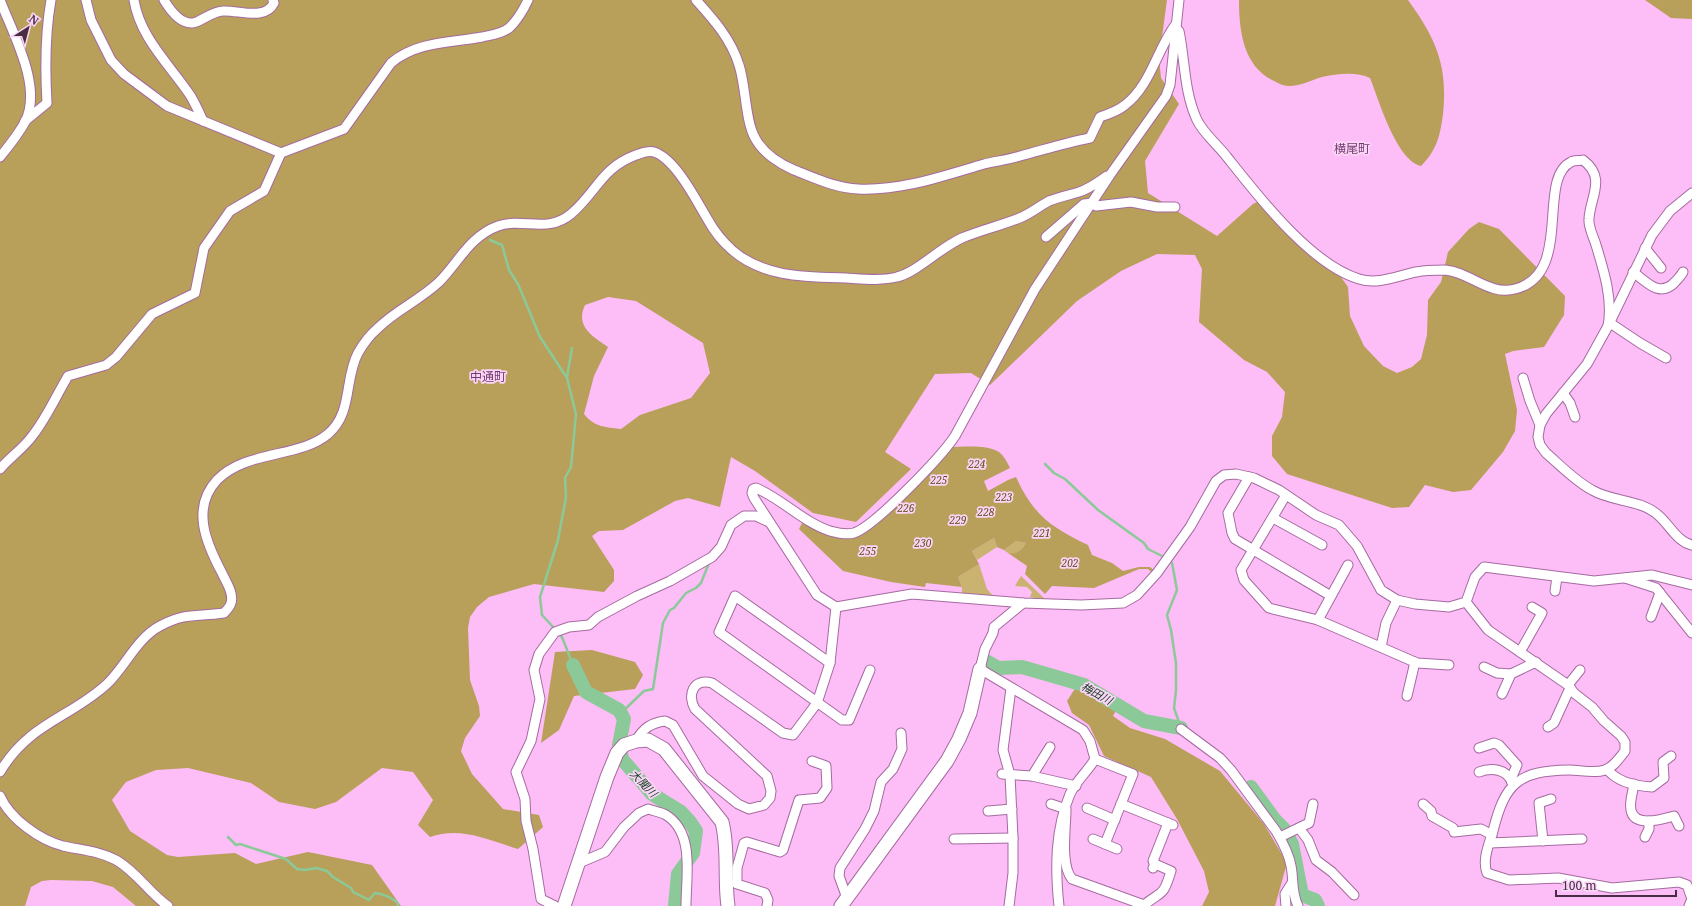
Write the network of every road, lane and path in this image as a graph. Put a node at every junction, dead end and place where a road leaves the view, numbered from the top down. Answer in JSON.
{"nodes":[{"id":1,"x":0,"y":0,"type":"edge"},
{"id":2,"x":51,"y":0,"type":"edge"},
{"id":3,"x":86,"y":0,"type":"edge"},
{"id":4,"x":134,"y":0,"type":"edge"},
{"id":5,"x":164,"y":0,"type":"edge"},
{"id":6,"x":273,"y":0,"type":"edge"},
{"id":7,"x":528,"y":0,"type":"edge"},
{"id":8,"x":696,"y":0,"type":"edge"},
{"id":9,"x":1179,"y":0,"type":"edge"},
{"id":10,"x":1177,"y":23,"type":"junction"},
{"id":11,"x":26,"y":121,"type":"junction"},
{"id":12,"x":203,"y":121,"type":"junction"},
{"id":13,"x":281,"y":153,"type":"junction"},
{"id":14,"x":0,"y":157,"type":"edge"},
{"id":15,"x":1110,"y":174,"type":"junction"},
{"id":16,"x":1692,"y":193,"type":"edge"},
{"id":17,"x":1092,"y":203,"type":"junction"},
{"id":18,"x":1175,"y":207,"type":"dead end"},
{"id":19,"x":1046,"y":237,"type":"dead end"},
{"id":20,"x":1645,"y":248,"type":"junction"},
{"id":21,"x":1661,"y":268,"type":"dead end"},
{"id":22,"x":1633,"y":272,"type":"junction"},
{"id":23,"x":1683,"y":272,"type":"dead end"},
{"id":24,"x":1609,"y":325,"type":"junction"},
{"id":25,"x":1666,"y":358,"type":"dead end"},
{"id":26,"x":1523,"y":378,"type":"dead end"},
{"id":27,"x":1563,"y":393,"type":"junction"},
{"id":28,"x":1575,"y":417,"type":"dead end"},
{"id":29,"x":1540,"y":425,"type":"junction"},
{"id":30,"x":0,"y":469,"type":"edge"},
{"id":31,"x":1249,"y":477,"type":"junction"},
{"id":32,"x":1286,"y":495,"type":"junction"},
{"id":33,"x":1273,"y":518,"type":"junction"},
{"id":34,"x":770,"y":523,"type":"junction"},
{"id":35,"x":1322,"y":545,"type":"dead end"},
{"id":36,"x":1692,"y":545,"type":"edge"},
{"id":37,"x":1253,"y":551,"type":"junction"},
{"id":38,"x":1348,"y":565,"type":"dead end"},
{"id":39,"x":1557,"y":577,"type":"junction"},
{"id":40,"x":1622,"y":577,"type":"junction"},
{"id":41,"x":1692,"y":585,"type":"edge"},
{"id":42,"x":1555,"y":591,"type":"dead end"},
{"id":43,"x":1660,"y":593,"type":"junction"},
{"id":44,"x":1331,"y":596,"type":"junction"},
{"id":45,"x":1397,"y":600,"type":"junction"},
{"id":46,"x":1466,"y":602,"type":"junction"},
{"id":47,"x":836,"y":607,"type":"junction"},
{"id":48,"x":1532,"y":608,"type":"dead end"},
{"id":49,"x":1006,"y":609,"type":"junction"},
{"id":50,"x":1024,"y":609,"type":"junction"},
{"id":51,"x":1651,"y":617,"type":"dead end"},
{"id":52,"x":1318,"y":620,"type":"junction"},
{"id":53,"x":1692,"y":633,"type":"edge"},
{"id":54,"x":1381,"y":647,"type":"junction"},
{"id":55,"x":1520,"y":652,"type":"junction"},
{"id":56,"x":1415,"y":662,"type":"junction"},
{"id":57,"x":1536,"y":662,"type":"junction"},
{"id":58,"x":830,"y":663,"type":"junction"},
{"id":59,"x":1449,"y":665,"type":"dead end"},
{"id":60,"x":1484,"y":667,"type":"dead end"},
{"id":61,"x":980,"y":669,"type":"junction"},
{"id":62,"x":870,"y":670,"type":"dead end"},
{"id":63,"x":1580,"y":670,"type":"dead end"},
{"id":64,"x":1511,"y":674,"type":"junction"},
{"id":65,"x":1569,"y":686,"type":"junction"},
{"id":66,"x":1011,"y":688,"type":"junction"},
{"id":67,"x":1502,"y":694,"type":"dead end"},
{"id":68,"x":1406,"y":696,"type":"dead end"},
{"id":69,"x":817,"y":703,"type":"junction"},
{"id":70,"x":1548,"y":727,"type":"dead end"},
{"id":71,"x":1181,"y":729,"type":"dead end"},
{"id":72,"x":901,"y":733,"type":"dead end"},
{"id":73,"x":626,"y":746,"type":"junction"},
{"id":74,"x":1050,"y":747,"type":"dead end"},
{"id":75,"x":1478,"y":748,"type":"dead end"},
{"id":76,"x":1671,"y":756,"type":"dead end"},
{"id":77,"x":1095,"y":759,"type":"junction"},
{"id":78,"x":812,"y":761,"type":"dead end"},
{"id":79,"x":1606,"y":769,"type":"junction"},
{"id":80,"x":0,"y":772,"type":"edge"},
{"id":81,"x":1480,"y":772,"type":"dead end"},
{"id":82,"x":1006,"y":775,"type":"junction"},
{"id":83,"x":1032,"y":776,"type":"junction"},
{"id":84,"x":1512,"y":782,"type":"junction"},
{"id":85,"x":1634,"y":784,"type":"junction"},
{"id":86,"x":1076,"y":786,"type":"junction"},
{"id":87,"x":0,"y":796,"type":"edge"},
{"id":88,"x":1551,"y":799,"type":"dead end"},
{"id":89,"x":1051,"y":804,"type":"dead end"},
{"id":90,"x":1121,"y":804,"type":"junction"},
{"id":91,"x":1313,"y":804,"type":"dead end"},
{"id":92,"x":1423,"y":804,"type":"dead end"},
{"id":93,"x":1092,"y":808,"type":"dead end"},
{"id":94,"x":1012,"y":809,"type":"junction"},
{"id":95,"x":1066,"y":809,"type":"junction"},
{"id":96,"x":988,"y":811,"type":"dead end"},
{"id":97,"x":1115,"y":820,"type":"junction"},
{"id":98,"x":1649,"y":821,"type":"junction"},
{"id":99,"x":1679,"y":826,"type":"dead end"},
{"id":100,"x":1299,"y":828,"type":"junction"},
{"id":101,"x":1645,"y":836,"type":"dead end"},
{"id":102,"x":1280,"y":837,"type":"junction"},
{"id":103,"x":1013,"y":838,"type":"junction"},
{"id":104,"x":954,"y":839,"type":"dead end"},
{"id":105,"x":1093,"y":839,"type":"dead end"},
{"id":106,"x":1491,"y":839,"type":"junction"},
{"id":107,"x":1582,"y":839,"type":"dead end"},
{"id":108,"x":1543,"y":841,"type":"junction"},
{"id":109,"x":1105,"y":844,"type":"junction"},
{"id":110,"x":1117,"y":849,"type":"dead end"},
{"id":111,"x":579,"y":863,"type":"junction"},
{"id":112,"x":1292,"y":883,"type":"junction"},
{"id":113,"x":1354,"y":895,"type":"dead end"},
{"id":114,"x":844,"y":902,"type":"edge"},
{"id":115,"x":168,"y":906,"type":"edge"},
{"id":116,"x":555,"y":906,"type":"edge"},
{"id":117,"x":564,"y":906,"type":"edge"},
{"id":118,"x":686,"y":906,"type":"edge"},
{"id":119,"x":728,"y":906,"type":"edge"},
{"id":120,"x":768,"y":906,"type":"edge"},
{"id":121,"x":1009,"y":906,"type":"edge"},
{"id":122,"x":1059,"y":906,"type":"edge"},
{"id":123,"x":1143,"y":906,"type":"edge"},
{"id":124,"x":1286,"y":906,"type":"edge"},
{"id":125,"x":1298,"y":906,"type":"edge"},
{"id":126,"x":1689,"y":906,"type":"edge"}],
"edges":[{"from":1,"to":11,"type":"street"},
{"from":2,"to":11,"type":"street"},
{"from":3,"to":12,"type":"street"},
{"from":4,"to":12,"type":"street"},
{"from":5,"to":6,"type":"street"},
{"from":7,"to":13,"type":"street"},
{"from":8,"to":10,"type":"street"},
{"from":9,"to":10,"type":"street"},
{"from":10,"to":15,"type":"street"},
{"from":10,"to":24,"type":"street"},
{"from":11,"to":14,"type":"street"},
{"from":12,"to":13,"type":"street"},
{"from":13,"to":30,"type":"street"},
{"from":15,"to":17,"type":"street"},
{"from":15,"to":80,"type":"street"},
{"from":16,"to":20,"type":"street"},
{"from":17,"to":18,"type":"street"},
{"from":17,"to":19,"type":"street"},
{"from":17,"to":34,"type":"street"},
{"from":20,"to":21,"type":"street"},
{"from":20,"to":22,"type":"street"},
{"from":22,"to":23,"type":"street"},
{"from":22,"to":24,"type":"street"},
{"from":24,"to":25,"type":"street"},
{"from":24,"to":27,"type":"street"},
{"from":26,"to":29,"type":"street"},
{"from":27,"to":28,"type":"street"},
{"from":27,"to":29,"type":"street"},
{"from":29,"to":36,"type":"street"},
{"from":31,"to":32,"type":"street"},
{"from":31,"to":37,"type":"street"},
{"from":31,"to":50,"type":"street"},
{"from":32,"to":33,"type":"street"},
{"from":32,"to":45,"type":"street"},
{"from":33,"to":35,"type":"street"},
{"from":33,"to":37,"type":"street"},
{"from":34,"to":47,"type":"street"},
{"from":34,"to":116,"type":"street"},
{"from":37,"to":44,"type":"street"},
{"from":37,"to":52,"type":"street"},
{"from":38,"to":44,"type":"street"},
{"from":39,"to":40,"type":"street"},
{"from":39,"to":42,"type":"street"},
{"from":39,"to":46,"type":"street"},
{"from":40,"to":41,"type":"street"},
{"from":40,"to":43,"type":"street"},
{"from":43,"to":51,"type":"street"},
{"from":43,"to":53,"type":"street"},
{"from":44,"to":52,"type":"street"},
{"from":45,"to":46,"type":"street"},
{"from":45,"to":54,"type":"street"},
{"from":46,"to":55,"type":"street"},
{"from":47,"to":49,"type":"street"},
{"from":47,"to":58,"type":"street"},
{"from":48,"to":55,"type":"street"},
{"from":49,"to":50,"type":"street"},
{"from":49,"to":50,"type":"street"},
{"from":49,"to":61,"type":"street"},
{"from":52,"to":54,"type":"street"},
{"from":54,"to":56,"type":"street"},
{"from":55,"to":57,"type":"street"},
{"from":56,"to":59,"type":"street"},
{"from":56,"to":68,"type":"street"},
{"from":57,"to":64,"type":"street"},
{"from":57,"to":65,"type":"street"},
{"from":58,"to":69,"type":"street"},
{"from":58,"to":69,"type":"street"},
{"from":60,"to":64,"type":"street"},
{"from":61,"to":66,"type":"street"},
{"from":61,"to":114,"type":"street"},
{"from":62,"to":69,"type":"street"},
{"from":63,"to":65,"type":"street"},
{"from":64,"to":67,"type":"street"},
{"from":65,"to":70,"type":"street"},
{"from":65,"to":79,"type":"street"},
{"from":66,"to":77,"type":"street"},
{"from":66,"to":82,"type":"street"},
{"from":69,"to":73,"type":"street"},
{"from":71,"to":102,"type":"street"},
{"from":72,"to":114,"type":"street"},
{"from":73,"to":111,"type":"street"},
{"from":73,"to":119,"type":"street"},
{"from":74,"to":83,"type":"street"},
{"from":75,"to":84,"type":"street"},
{"from":76,"to":85,"type":"street"},
{"from":77,"to":86,"type":"street"},
{"from":77,"to":90,"type":"street"},
{"from":78,"to":120,"type":"street"},
{"from":79,"to":84,"type":"street"},
{"from":79,"to":85,"type":"street"},
{"from":81,"to":84,"type":"street"},
{"from":82,"to":83,"type":"street"},
{"from":82,"to":94,"type":"street"},
{"from":83,"to":86,"type":"street"},
{"from":84,"to":106,"type":"street"},
{"from":85,"to":98,"type":"street"},
{"from":86,"to":95,"type":"street"},
{"from":87,"to":115,"type":"street"},
{"from":88,"to":108,"type":"street"},
{"from":89,"to":95,"type":"street"},
{"from":90,"to":97,"type":"street"},
{"from":90,"to":123,"type":"street"},
{"from":91,"to":100,"type":"street"},
{"from":92,"to":106,"type":"street"},
{"from":93,"to":97,"type":"street"},
{"from":94,"to":96,"type":"street"},
{"from":94,"to":103,"type":"street"},
{"from":95,"to":122,"type":"street"},
{"from":95,"to":123,"type":"street"},
{"from":97,"to":109,"type":"street"},
{"from":98,"to":99,"type":"street"},
{"from":98,"to":101,"type":"street"},
{"from":100,"to":102,"type":"street"},
{"from":100,"to":113,"type":"street"},
{"from":102,"to":112,"type":"street"},
{"from":103,"to":104,"type":"street"},
{"from":103,"to":121,"type":"street"},
{"from":105,"to":109,"type":"street"},
{"from":106,"to":108,"type":"street"},
{"from":106,"to":126,"type":"street"},
{"from":107,"to":108,"type":"street"},
{"from":109,"to":110,"type":"street"},
{"from":111,"to":117,"type":"street"},
{"from":111,"to":118,"type":"street"},
{"from":112,"to":124,"type":"street"},
{"from":112,"to":125,"type":"street"}]}
